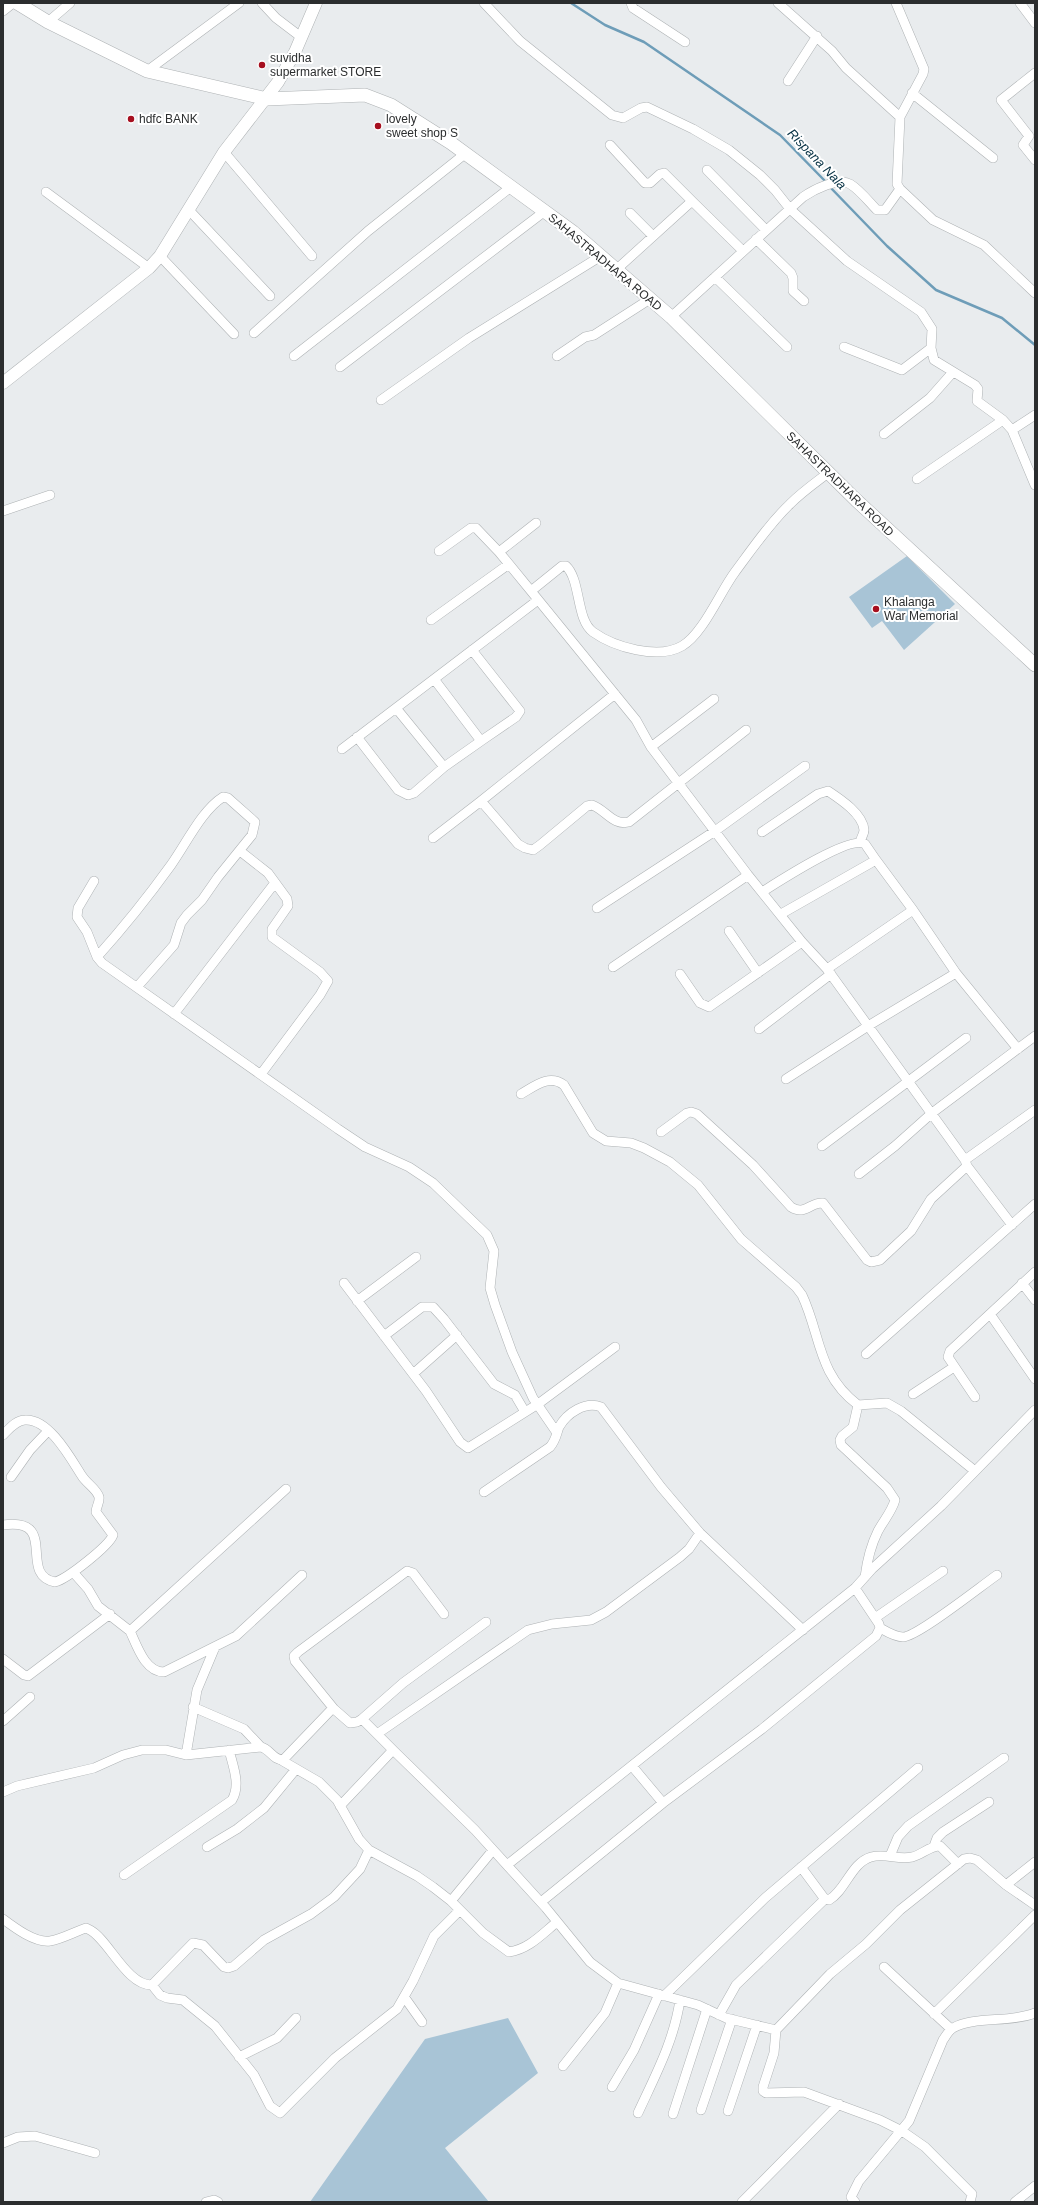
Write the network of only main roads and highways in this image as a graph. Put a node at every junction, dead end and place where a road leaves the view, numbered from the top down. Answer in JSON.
{"nodes":[{"id":1,"x":17,"y":3,"type":"edge"},
{"id":2,"x":1035,"y":665,"type":"edge"}],
"edges":[{"from":1,"to":2,"type":"main road","name":"SAHASTRADHARA ROAD"}]}
